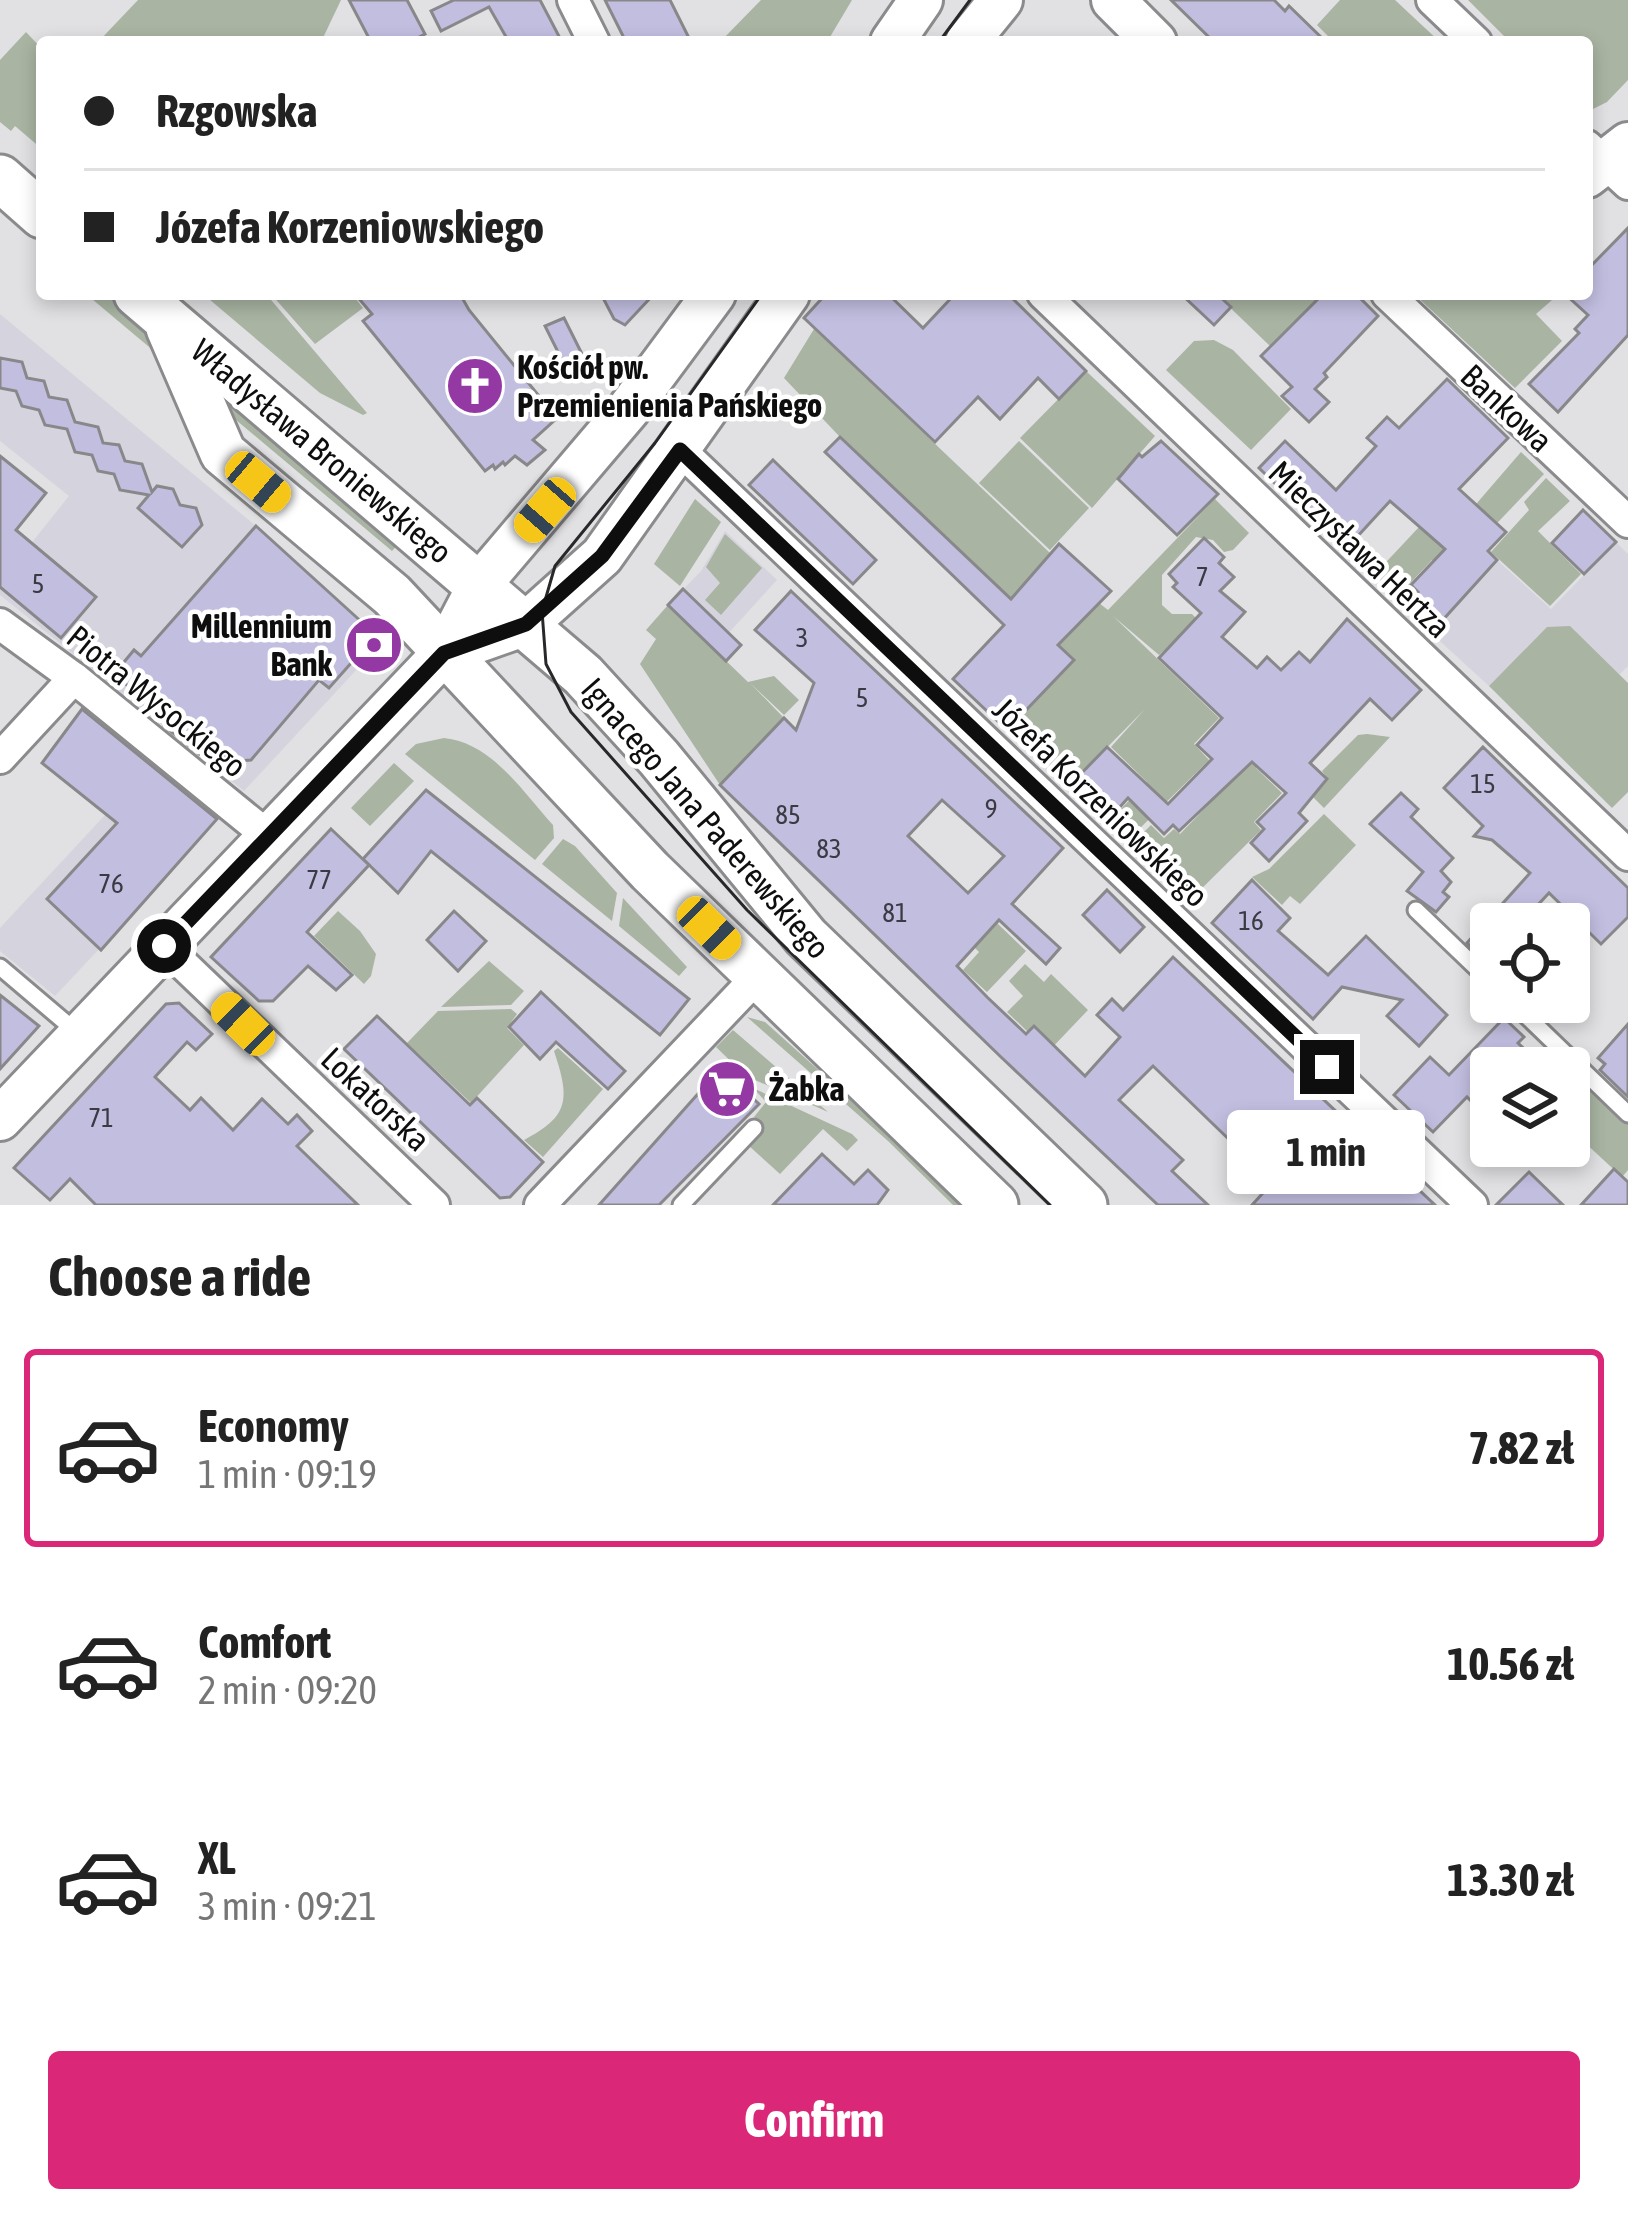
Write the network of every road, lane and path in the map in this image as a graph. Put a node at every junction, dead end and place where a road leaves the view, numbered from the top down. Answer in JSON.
{"nodes":[{"id":1,"x":573,"y":0,"type":"edge"},
{"id":2,"x":891,"y":0,"type":"edge"},
{"id":3,"x":921,"y":0,"type":"edge"},
{"id":4,"x":1001,"y":0,"type":"edge"},
{"id":5,"x":1112,"y":0,"type":"edge"},
{"id":6,"x":1432,"y":0,"type":"edge"},
{"id":7,"x":591,"y":36,"type":"edge"},
{"id":8,"x":884,"y":36,"type":"edge"},
{"id":9,"x":896,"y":36,"type":"edge"},
{"id":10,"x":973,"y":36,"type":"edge"},
{"id":11,"x":1149,"y":36,"type":"edge"},
{"id":12,"x":1470,"y":36,"type":"edge"},
{"id":13,"x":0,"y":178,"type":"edge"},
{"id":14,"x":36,"y":209,"type":"edge"},
{"id":15,"x":710,"y":300,"type":"edge"},
{"id":16,"x":784,"y":300,"type":"edge"},
{"id":17,"x":1048,"y":300,"type":"edge"},
{"id":18,"x":1393,"y":300,"type":"edge"},
{"id":19,"x":151,"y":306,"type":"edge"},
{"id":20,"x":680,"y":450,"type":"junction"},
{"id":21,"x":1628,"y":522,"type":"edge"},
{"id":22,"x":480,"y":584,"type":"junction"},
{"id":23,"x":0,"y":624,"type":"edge"},
{"id":24,"x":526,"y":624,"type":"junction"},
{"id":25,"x":444,"y":653,"type":"junction"},
{"id":26,"x":74,"y":678,"type":"junction"},
{"id":27,"x":0,"y":758,"type":"edge"},
{"id":28,"x":268,"y":836,"type":"junction"},
{"id":29,"x":1628,"y":856,"type":"edge"},
{"id":30,"x":1416,"y":910,"type":"dead end"},
{"id":31,"x":164,"y":946,"type":"junction"},
{"id":32,"x":1470,"y":962,"type":"edge"},
{"id":33,"x":0,"y":967,"type":"edge"},
{"id":34,"x":758,"y":976,"type":"junction"},
{"id":35,"x":1534,"y":1023,"type":"edge"},
{"id":36,"x":80,"y":1034,"type":"junction"},
{"id":37,"x":1628,"y":1114,"type":"edge"},
{"id":38,"x":0,"y":1119,"type":"edge"},
{"id":39,"x":754,"y":1129,"type":"dead end"},
{"id":40,"x":434,"y":1205,"type":"edge"},
{"id":41,"x":540,"y":1205,"type":"edge"},
{"id":42,"x":681,"y":1205,"type":"edge"},
{"id":43,"x":995,"y":1205,"type":"edge"},
{"id":44,"x":1084,"y":1205,"type":"edge"},
{"id":45,"x":1472,"y":1205,"type":"edge"}],
"edges":[{"from":1,"to":7,"type":"street"},
{"from":2,"to":8,"type":"street"},
{"from":3,"to":9,"type":"main road"},
{"from":4,"to":10,"type":"main road"},
{"from":5,"to":11,"type":"main road"},
{"from":6,"to":12,"type":"street"},
{"from":13,"to":14,"type":"main road"},
{"from":15,"to":22,"type":"main road"},
{"from":16,"to":20,"type":"main road"},
{"from":17,"to":29,"type":"street","name":"Mieczysława Hertza"},
{"from":18,"to":21,"type":"street","name":"Bankowa"},
{"from":19,"to":22,"type":"main road","name":"Władysława Broniewskiego"},
{"from":19,"to":25,"type":"main road","name":"Władysława Broniewskiego"},
{"from":20,"to":24,"type":"main road"},
{"from":20,"to":45,"type":"street","name":"Józefa Korzeniowskiego"},
{"from":22,"to":24,"type":"main road","name":"Ignacego Jana Paderewskiego"},
{"from":22,"to":25,"type":"main road"},
{"from":23,"to":26,"type":"street","name":"Piotra Wysockiego"},
{"from":24,"to":25,"type":"main road"},
{"from":24,"to":44,"type":"main road","name":"Ignacego Jana Paderewskiego"},
{"from":25,"to":28,"type":"main road"},
{"from":25,"to":34,"type":"main road","name":"Ignacego Jana Paderewskiego"},
{"from":26,"to":27,"type":"street"},
{"from":26,"to":28,"type":"street","name":"Piotra Wysockiego"},
{"from":28,"to":31,"type":"main road"},
{"from":30,"to":32,"type":"lane"},
{"from":31,"to":36,"type":"main road"},
{"from":31,"to":40,"type":"street","name":"Lokatorska"},
{"from":33,"to":36,"type":"lane"},
{"from":34,"to":41,"type":"street"},
{"from":34,"to":43,"type":"main road","name":"Ignacego Jana Paderewskiego"},
{"from":35,"to":37,"type":"lane"},
{"from":36,"to":38,"type":"main road"},
{"from":39,"to":42,"type":"lane"}]}
